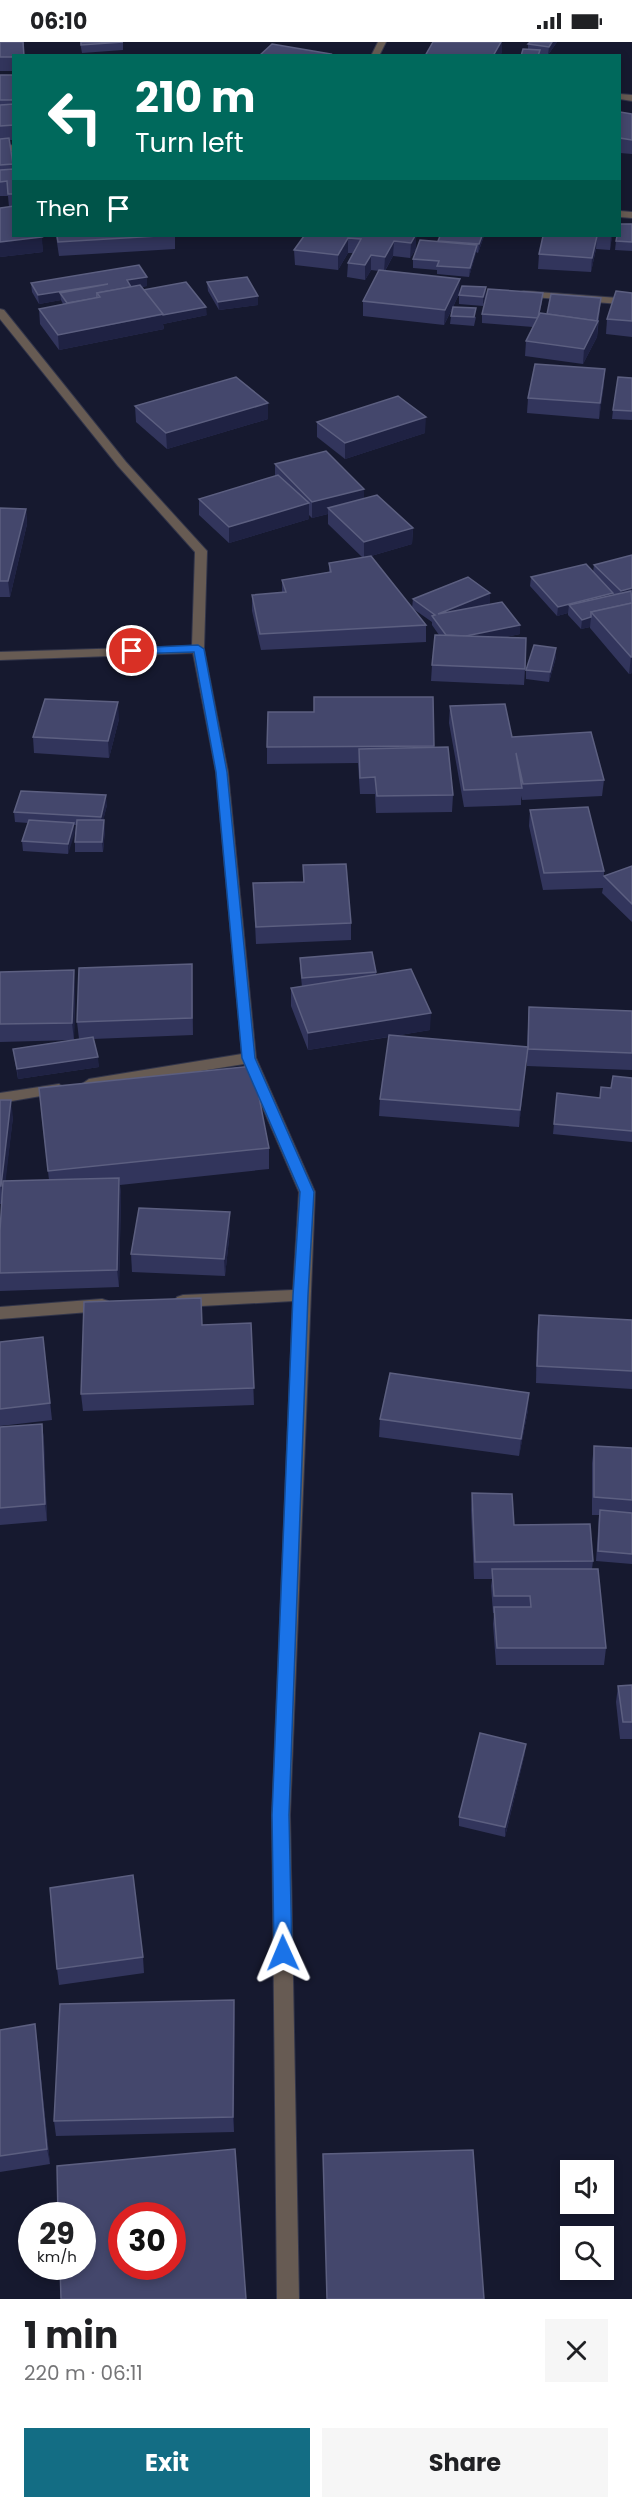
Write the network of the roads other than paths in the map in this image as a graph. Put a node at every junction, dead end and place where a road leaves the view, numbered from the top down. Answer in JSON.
{"nodes":[{"id":1,"x":510,"y":293,"type":"edge"},
{"id":2,"x":632,"y":302,"type":"edge"},
{"id":3,"x":0,"y":312,"type":"edge"},
{"id":4,"x":198,"y":649,"type":"junction"},
{"id":5,"x":0,"y":656,"type":"edge"},
{"id":6,"x":249,"y":1058,"type":"junction"},
{"id":7,"x":0,"y":1098,"type":"edge"},
{"id":8,"x":301,"y":1295,"type":"junction"},
{"id":9,"x":162,"y":1302,"type":"edge"},
{"id":10,"x":116,"y":1304,"type":"edge"},
{"id":11,"x":0,"y":1313,"type":"edge"},
{"id":12,"x":288,"y":2299,"type":"edge"}],
"edges":[{"from":1,"to":2,"type":"street"},
{"from":3,"to":4,"type":"street"},
{"from":4,"to":5,"type":"street"},
{"from":4,"to":6,"type":"street"},
{"from":6,"to":7,"type":"street"},
{"from":6,"to":8,"type":"street"},
{"from":8,"to":9,"type":"street"},
{"from":8,"to":12,"type":"street"},
{"from":10,"to":11,"type":"street"}]}
